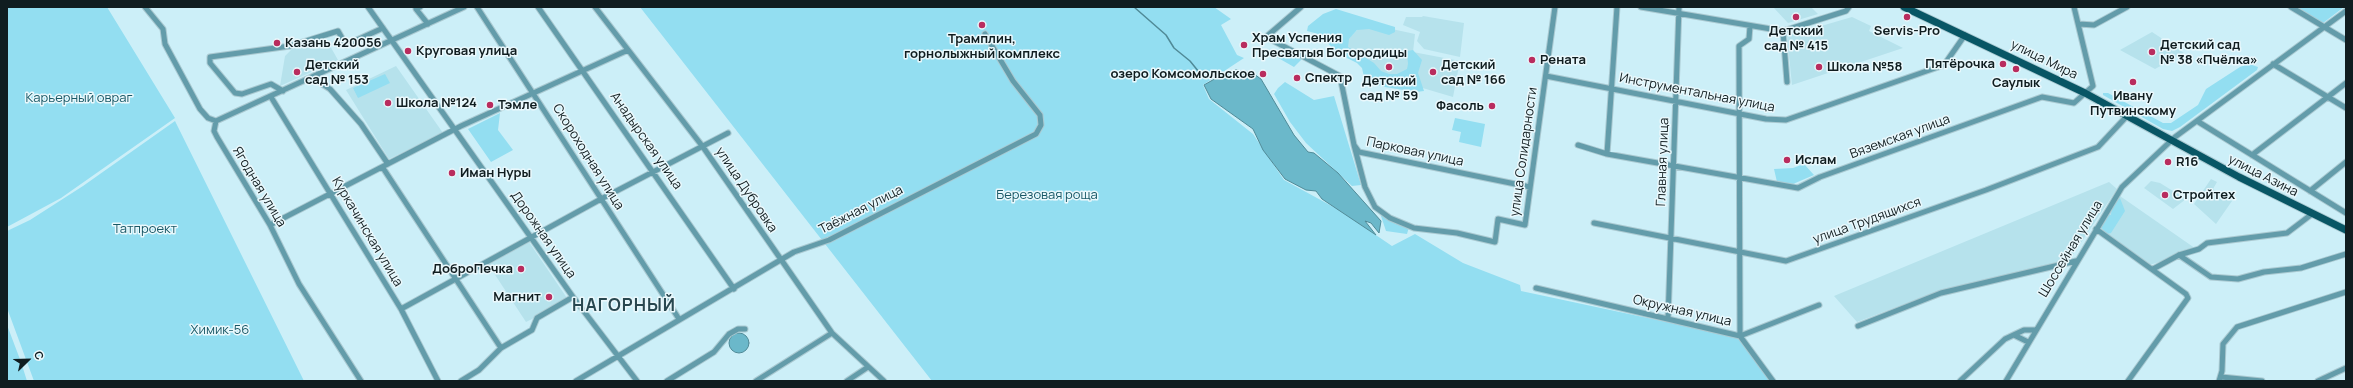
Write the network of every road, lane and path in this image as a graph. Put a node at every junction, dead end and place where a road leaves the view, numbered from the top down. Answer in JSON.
{"nodes":[{"id":1,"x":145,"y":7,"type":"edge"},
{"id":2,"x":368,"y":7,"type":"edge"},
{"id":3,"x":420,"y":7,"type":"edge"},
{"id":4,"x":464,"y":7,"type":"edge"},
{"id":5,"x":477,"y":7,"type":"edge"},
{"id":6,"x":538,"y":7,"type":"edge"},
{"id":7,"x":595,"y":7,"type":"edge"},
{"id":8,"x":1301,"y":7,"type":"edge"},
{"id":9,"x":1555,"y":7,"type":"edge"},
{"id":10,"x":1617,"y":7,"type":"edge"},
{"id":11,"x":1641,"y":7,"type":"edge"},
{"id":12,"x":1679,"y":7,"type":"edge"},
{"id":13,"x":1849,"y":7,"type":"edge"},
{"id":14,"x":1904,"y":7,"type":"edge"},
{"id":15,"x":2074,"y":7,"type":"edge"},
{"id":16,"x":2127,"y":7,"type":"edge"},
{"id":17,"x":2291,"y":7,"type":"edge"},
{"id":18,"x":2346,"y":11,"type":"edge"},
{"id":19,"x":1679,"y":14,"type":"junction"},
{"id":20,"x":428,"y":24,"type":"junction"},
{"id":21,"x":2079,"y":24,"type":"junction"},
{"id":22,"x":1750,"y":26,"type":"junction"},
{"id":23,"x":2324,"y":26,"type":"junction"},
{"id":24,"x":383,"y":28,"type":"junction"},
{"id":25,"x":1783,"y":31,"type":"junction"},
{"id":26,"x":985,"y":34,"type":"dead end"},
{"id":27,"x":1965,"y":35,"type":"junction"},
{"id":28,"x":392,"y":40,"type":"junction"},
{"id":29,"x":2346,"y":40,"type":"edge"},
{"id":30,"x":628,"y":50,"type":"junction"},
{"id":31,"x":2273,"y":64,"type":"junction"},
{"id":32,"x":583,"y":69,"type":"junction"},
{"id":33,"x":316,"y":75,"type":"junction"},
{"id":34,"x":1546,"y":76,"type":"junction"},
{"id":35,"x":1787,"y":82,"type":"dead end"},
{"id":36,"x":2346,"y":84,"type":"edge"},
{"id":37,"x":1612,"y":88,"type":"junction"},
{"id":38,"x":283,"y":91,"type":"junction"},
{"id":39,"x":534,"y":92,"type":"junction"},
{"id":40,"x":2085,"y":93,"type":"junction"},
{"id":41,"x":271,"y":97,"type":"junction"},
{"id":42,"x":2328,"y":97,"type":"junction"},
{"id":43,"x":1676,"y":101,"type":"junction"},
{"id":44,"x":2346,"y":108,"type":"edge"},
{"id":45,"x":1738,"y":112,"type":"junction"},
{"id":46,"x":2127,"y":116,"type":"junction"},
{"id":47,"x":216,"y":121,"type":"junction"},
{"id":48,"x":2197,"y":121,"type":"junction"},
{"id":49,"x":456,"y":129,"type":"junction"},
{"id":50,"x":728,"y":133,"type":"dead end"},
{"id":51,"x":2171,"y":140,"type":"junction"},
{"id":52,"x":1354,"y":144,"type":"junction"},
{"id":53,"x":1578,"y":145,"type":"dead end"},
{"id":54,"x":703,"y":146,"type":"junction"},
{"id":55,"x":1607,"y":154,"type":"junction"},
{"id":56,"x":2252,"y":155,"type":"junction"},
{"id":57,"x":2346,"y":162,"type":"edge"},
{"id":58,"x":388,"y":164,"type":"junction"},
{"id":59,"x":1674,"y":167,"type":"junction"},
{"id":60,"x":383,"y":168,"type":"junction"},
{"id":61,"x":655,"y":172,"type":"junction"},
{"id":62,"x":1739,"y":179,"type":"junction"},
{"id":63,"x":1530,"y":187,"type":"junction"},
{"id":64,"x":2310,"y":191,"type":"junction"},
{"id":65,"x":332,"y":194,"type":"junction"},
{"id":66,"x":601,"y":199,"type":"junction"},
{"id":67,"x":2346,"y":213,"type":"edge"},
{"id":68,"x":2312,"y":214,"type":"junction"},
{"id":69,"x":1594,"y":223,"type":"dead end"},
{"id":70,"x":270,"y":225,"type":"junction"},
{"id":71,"x":2096,"y":230,"type":"junction"},
{"id":72,"x":2346,"y":230,"type":"edge"},
{"id":73,"x":532,"y":238,"type":"junction"},
{"id":74,"x":1671,"y":239,"type":"junction"},
{"id":75,"x":1739,"y":252,"type":"junction"},
{"id":76,"x":2346,"y":254,"type":"edge"},
{"id":77,"x":2179,"y":255,"type":"junction"},
{"id":78,"x":780,"y":259,"type":"junction"},
{"id":79,"x":2076,"y":261,"type":"junction"},
{"id":80,"x":2153,"y":269,"type":"junction"},
{"id":81,"x":456,"y":278,"type":"junction"},
{"id":82,"x":1536,"y":288,"type":"dead end"},
{"id":83,"x":734,"y":289,"type":"junction"},
{"id":84,"x":2346,"y":292,"type":"edge"},
{"id":85,"x":573,"y":297,"type":"junction"},
{"id":86,"x":1819,"y":305,"type":"dead end"},
{"id":87,"x":400,"y":309,"type":"junction"},
{"id":88,"x":679,"y":319,"type":"junction"},
{"id":89,"x":1668,"y":319,"type":"junction"},
{"id":90,"x":1858,"y":326,"type":"dead end"},
{"id":91,"x":745,"y":329,"type":"dead end"},
{"id":92,"x":2035,"y":330,"type":"junction"},
{"id":93,"x":832,"y":333,"type":"junction"},
{"id":94,"x":2012,"y":335,"type":"junction"},
{"id":95,"x":1740,"y":336,"type":"junction"},
{"id":96,"x":2028,"y":342,"type":"junction"},
{"id":97,"x":501,"y":348,"type":"junction"},
{"id":98,"x":619,"y":357,"type":"junction"},
{"id":99,"x":868,"y":367,"type":"junction"},
{"id":100,"x":2346,"y":368,"type":"edge"},
{"id":101,"x":2220,"y":379,"type":"edge"},
{"id":102,"x":361,"y":381,"type":"edge"},
{"id":103,"x":438,"y":381,"type":"edge"},
{"id":104,"x":461,"y":381,"type":"edge"},
{"id":105,"x":576,"y":381,"type":"edge"},
{"id":106,"x":637,"y":381,"type":"edge"},
{"id":107,"x":667,"y":381,"type":"edge"},
{"id":108,"x":756,"y":381,"type":"edge"},
{"id":109,"x":847,"y":381,"type":"edge"},
{"id":110,"x":884,"y":381,"type":"edge"},
{"id":111,"x":1773,"y":381,"type":"edge"},
{"id":112,"x":1960,"y":381,"type":"edge"},
{"id":113,"x":2006,"y":381,"type":"edge"},
{"id":114,"x":2128,"y":381,"type":"edge"},
{"id":115,"x":2262,"y":381,"type":"edge"},
{"id":116,"x":2318,"y":381,"type":"edge"}],
"edges":[{"from":1,"to":47,"type":"street"},
{"from":2,"to":24,"type":"street","name":"Дорожная улица"},
{"from":3,"to":20,"type":"street"},
{"from":4,"to":20,"type":"street"},
{"from":5,"to":39,"type":"street","name":"Скороходная улица"},
{"from":6,"to":32,"type":"street","name":"Анадырская улица"},
{"from":7,"to":30,"type":"street","name":"улица Дубровка"},
{"from":8,"to":52,"type":"street","name":"Парковая улица"},
{"from":9,"to":34,"type":"street","name":"улица Солидарности"},
{"from":10,"to":37,"type":"street"},
{"from":11,"to":19,"type":"street"},
{"from":12,"to":19,"type":"street","name":"Главная улица"},
{"from":13,"to":25,"type":"street"},
{"from":14,"to":27,"type":"main road","name":"улица Мира"},
{"from":15,"to":21,"type":"street"},
{"from":16,"to":21,"type":"street"},
{"from":17,"to":23,"type":"street"},
{"from":18,"to":23,"type":"street","name":"Шоссейная улица"},
{"from":19,"to":22,"type":"street"},
{"from":19,"to":43,"type":"street","name":"Главная улица"},
{"from":20,"to":28,"type":"street"},
{"from":21,"to":40,"type":"street"},
{"from":22,"to":25,"type":"street"},
{"from":22,"to":45,"type":"street"},
{"from":23,"to":29,"type":"street"},
{"from":23,"to":31,"type":"street","name":"Шоссейная улица"},
{"from":24,"to":28,"type":"street","name":"Дорожная улица"},
{"from":24,"to":38,"type":"street"},
{"from":25,"to":35,"type":"street"},
{"from":26,"to":78,"type":"street","name":"Таёжная улица"},
{"from":27,"to":40,"type":"main road","name":"улица Мира"},
{"from":27,"to":45,"type":"street","name":"Инструментальная улица"},
{"from":28,"to":33,"type":"street"},
{"from":28,"to":49,"type":"street","name":"Дорожная улица"},
{"from":30,"to":32,"type":"street"},
{"from":30,"to":54,"type":"street","name":"улица Дубровка"},
{"from":31,"to":42,"type":"street"},
{"from":31,"to":48,"type":"street","name":"Шоссейная улица"},
{"from":32,"to":39,"type":"street"},
{"from":32,"to":61,"type":"street","name":"Анадырская улица"},
{"from":33,"to":38,"type":"street"},
{"from":33,"to":58,"type":"street"},
{"from":34,"to":37,"type":"street","name":"Инструментальная улица"},
{"from":34,"to":63,"type":"street","name":"улица Солидарности"},
{"from":36,"to":42,"type":"street"},
{"from":37,"to":43,"type":"street","name":"Инструментальная улица"},
{"from":37,"to":55,"type":"street"},
{"from":38,"to":41,"type":"street"},
{"from":39,"to":49,"type":"street"},
{"from":39,"to":66,"type":"street","name":"Скороходная улица"},
{"from":40,"to":46,"type":"main road","name":"улица Мира"},
{"from":40,"to":62,"type":"street","name":"Вяземская улица"},
{"from":41,"to":47,"type":"street"},
{"from":41,"to":65,"type":"street","name":"Куркачинская улица"},
{"from":42,"to":44,"type":"street"},
{"from":42,"to":56,"type":"street"},
{"from":43,"to":45,"type":"street","name":"Инструментальная улица"},
{"from":43,"to":59,"type":"street","name":"Главная улица"},
{"from":45,"to":62,"type":"street"},
{"from":46,"to":51,"type":"main road","name":"улица Мира"},
{"from":46,"to":75,"type":"street","name":"улица Трудящихся"},
{"from":47,"to":70,"type":"street","name":"Ягодная улица"},
{"from":48,"to":51,"type":"street","name":"Шоссейная улица"},
{"from":48,"to":56,"type":"street"},
{"from":49,"to":58,"type":"street"},
{"from":49,"to":73,"type":"street","name":"Дорожная улица"},
{"from":50,"to":54,"type":"street"},
{"from":51,"to":68,"type":"main road","name":"улица Азина"},
{"from":51,"to":71,"type":"street","name":"Шоссейная улица"},
{"from":52,"to":63,"type":"street","name":"Парковая улица"},
{"from":52,"to":63,"type":"street","name":"улица Солидарности"},
{"from":53,"to":55,"type":"street","name":"Вяземская улица"},
{"from":54,"to":61,"type":"street"},
{"from":54,"to":78,"type":"street","name":"улица Дубровка"},
{"from":55,"to":59,"type":"street","name":"Вяземская улица"},
{"from":56,"to":64,"type":"street"},
{"from":57,"to":64,"type":"street"},
{"from":58,"to":60,"type":"street"},
{"from":59,"to":62,"type":"street","name":"Вяземская улица"},
{"from":59,"to":74,"type":"street","name":"Главная улица"},
{"from":60,"to":65,"type":"street"},
{"from":60,"to":81,"type":"street"},
{"from":61,"to":66,"type":"street"},
{"from":61,"to":83,"type":"street","name":"Анадырская улица"},
{"from":62,"to":75,"type":"street"},
{"from":64,"to":67,"type":"street"},
{"from":65,"to":70,"type":"street"},
{"from":65,"to":87,"type":"street","name":"Куркачинская улица"},
{"from":66,"to":73,"type":"street"},
{"from":66,"to":88,"type":"street","name":"Скороходная улица"},
{"from":68,"to":72,"type":"main road","name":"улица Азина"},
{"from":68,"to":77,"type":"street"},
{"from":69,"to":74,"type":"street","name":"улица Трудящихся"},
{"from":70,"to":102,"type":"street","name":"Ягодная улица"},
{"from":71,"to":79,"type":"street","name":"Шоссейная улица"},
{"from":71,"to":80,"type":"street"},
{"from":73,"to":81,"type":"street"},
{"from":73,"to":85,"type":"street","name":"Дорожная улица"},
{"from":74,"to":75,"type":"street","name":"улица Трудящихся"},
{"from":74,"to":89,"type":"street","name":"Главная улица"},
{"from":75,"to":95,"type":"street"},
{"from":76,"to":77,"type":"street"},
{"from":77,"to":80,"type":"street"},
{"from":78,"to":83,"type":"street","name":"Таёжная улица"},
{"from":78,"to":93,"type":"street","name":"улица Дубровка"},
{"from":79,"to":90,"type":"street"},
{"from":79,"to":92,"type":"street","name":"Шоссейная улица"},
{"from":80,"to":114,"type":"street"},
{"from":81,"to":87,"type":"street"},
{"from":81,"to":97,"type":"street"},
{"from":82,"to":89,"type":"street","name":"Окружная улица"},
{"from":83,"to":88,"type":"street","name":"Таёжная улица"},
{"from":84,"to":101,"type":"street"},
{"from":85,"to":97,"type":"street"},
{"from":85,"to":98,"type":"street","name":"Дорожная улица"},
{"from":86,"to":95,"type":"street","name":"Окружная улица"},
{"from":87,"to":103,"type":"street","name":"Куркачинская улица"},
{"from":88,"to":98,"type":"street","name":"Таёжная улица"},
{"from":89,"to":95,"type":"street","name":"Окружная улица"},
{"from":91,"to":107,"type":"street"},
{"from":92,"to":94,"type":"street"},
{"from":92,"to":96,"type":"street","name":"Шоссейная улица"},
{"from":93,"to":99,"type":"street","name":"улица Дубровка"},
{"from":93,"to":108,"type":"street"},
{"from":94,"to":96,"type":"street"},
{"from":94,"to":112,"type":"street"},
{"from":95,"to":111,"type":"street"},
{"from":96,"to":113,"type":"street","name":"Шоссейная улица"},
{"from":97,"to":104,"type":"street"},
{"from":98,"to":105,"type":"street","name":"Таёжная улица"},
{"from":98,"to":106,"type":"street","name":"Дорожная улица"},
{"from":99,"to":109,"type":"street"},
{"from":99,"to":110,"type":"street","name":"улица Дубровка"},
{"from":100,"to":116,"type":"street"},
{"from":101,"to":115,"type":"street"}]}
